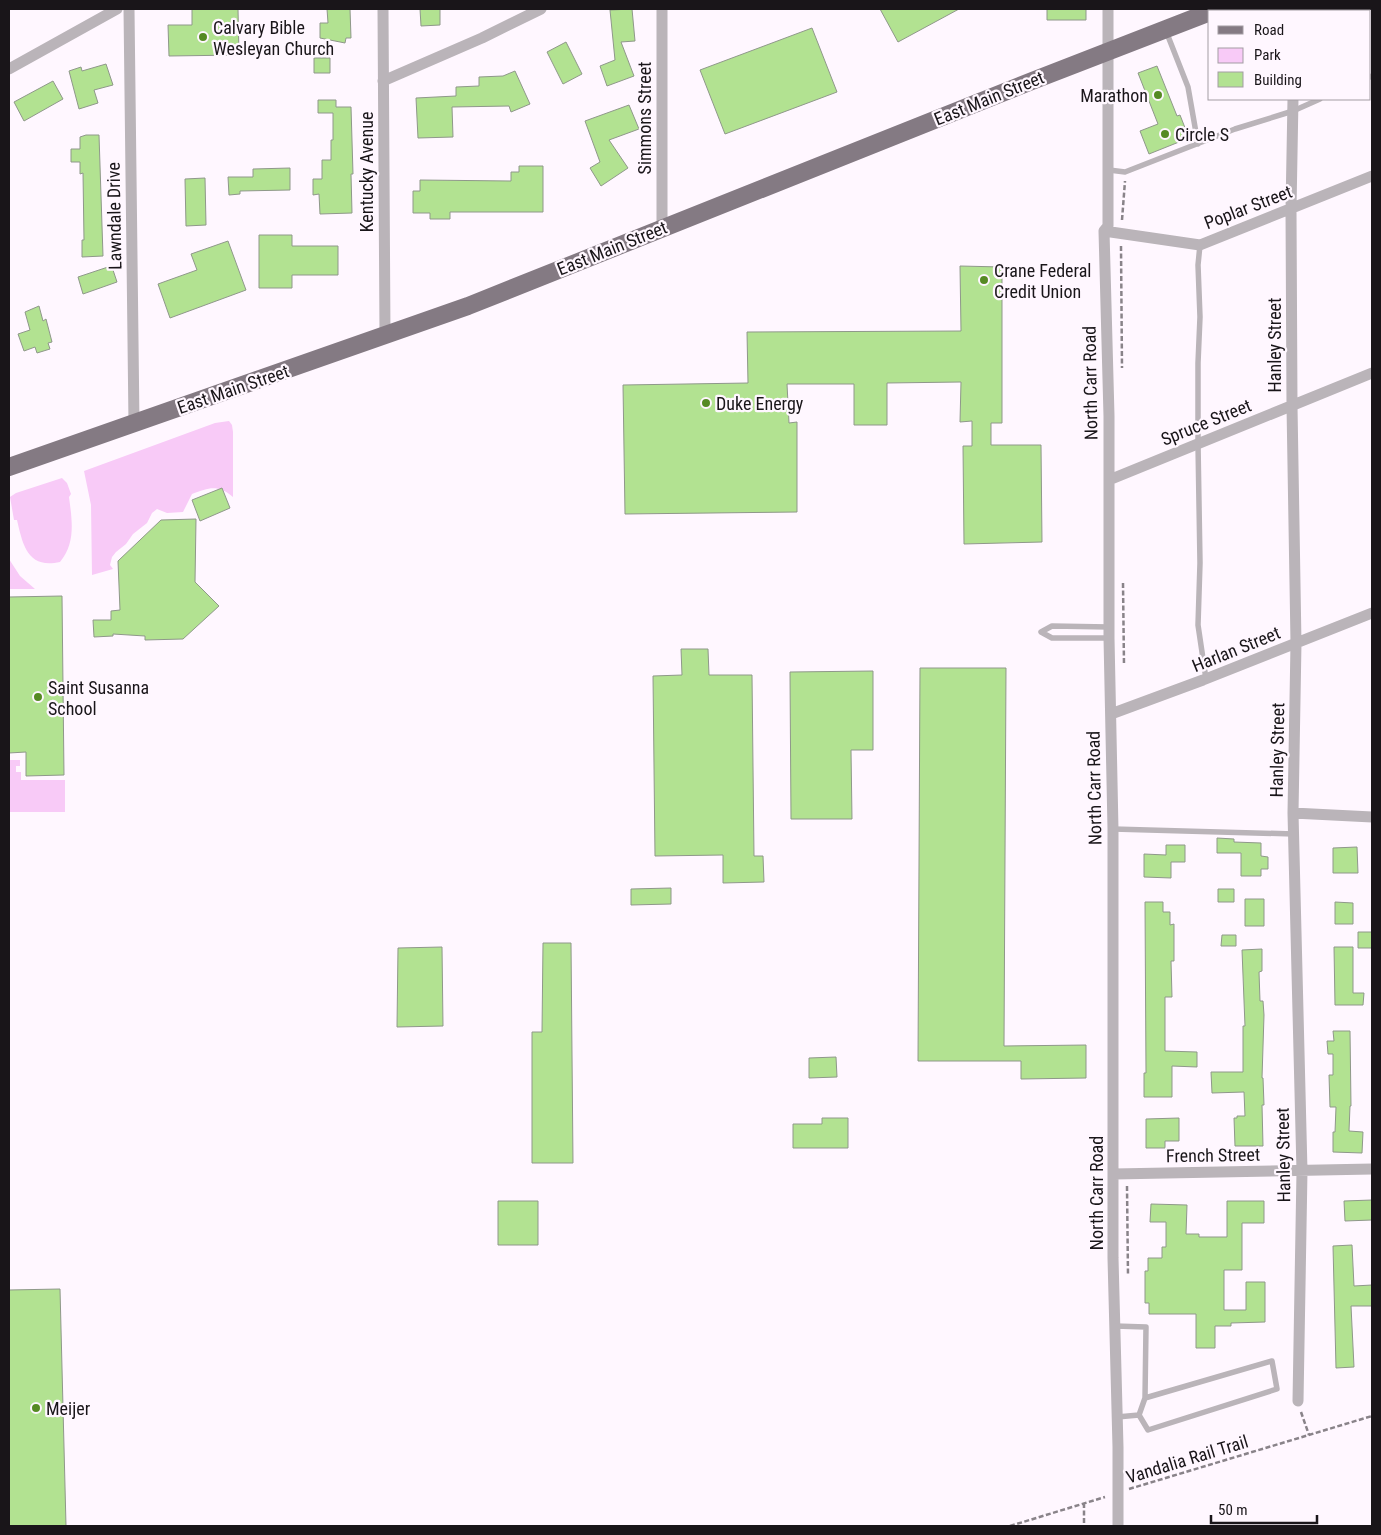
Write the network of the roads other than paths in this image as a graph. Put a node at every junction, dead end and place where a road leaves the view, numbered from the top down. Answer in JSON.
{"nodes":[{"id":1,"x":117,"y":9,"type":"edge"},
{"id":2,"x":129,"y":9,"type":"edge"},
{"id":3,"x":383,"y":9,"type":"edge"},
{"id":4,"x":541,"y":9,"type":"edge"},
{"id":5,"x":662,"y":9,"type":"edge"},
{"id":6,"x":1108,"y":9,"type":"edge"},
{"id":7,"x":1208,"y":13,"type":"edge"},
{"id":8,"x":1165,"y":29,"type":"junction"},
{"id":9,"x":1108,"y":51,"type":"junction"},
{"id":10,"x":9,"y":69,"type":"edge"},
{"id":11,"x":383,"y":81,"type":"junction"},
{"id":12,"x":1293,"y":100,"type":"edge"},
{"id":13,"x":1318,"y":100,"type":"edge"},
{"id":14,"x":1293,"y":111,"type":"junction"},
{"id":15,"x":1198,"y":144,"type":"junction"},
{"id":16,"x":1109,"y":170,"type":"junction"},
{"id":17,"x":1372,"y":176,"type":"edge"},
{"id":18,"x":1291,"y":210,"type":"junction"},
{"id":19,"x":662,"y":228,"type":"junction"},
{"id":20,"x":1104,"y":231,"type":"junction"},
{"id":21,"x":1200,"y":245,"type":"junction"},
{"id":22,"x":385,"y":335,"type":"junction"},
{"id":23,"x":1372,"y":374,"type":"edge"},
{"id":24,"x":1292,"y":406,"type":"junction"},
{"id":25,"x":134,"y":423,"type":"junction"},
{"id":26,"x":1198,"y":444,"type":"junction"},
{"id":27,"x":9,"y":467,"type":"edge"},
{"id":28,"x":1109,"y":480,"type":"junction"},
{"id":29,"x":1372,"y":613,"type":"edge"},
{"id":30,"x":1109,"y":632,"type":"junction"},
{"id":31,"x":1296,"y":644,"type":"junction"},
{"id":32,"x":1206,"y":679,"type":"junction"},
{"id":33,"x":1111,"y":714,"type":"junction"},
{"id":34,"x":1293,"y":814,"type":"junction"},
{"id":35,"x":1372,"y":817,"type":"edge"},
{"id":36,"x":1113,"y":829,"type":"junction"},
{"id":37,"x":1294,"y":834,"type":"junction"},
{"id":38,"x":1372,"y":1169,"type":"edge"},
{"id":39,"x":1302,"y":1170,"type":"junction"},
{"id":40,"x":1114,"y":1174,"type":"junction"},
{"id":41,"x":1114,"y":1326,"type":"junction"},
{"id":42,"x":1145,"y":1398,"type":"junction"},
{"id":43,"x":1298,"y":1401,"type":"road end"},
{"id":44,"x":1139,"y":1415,"type":"junction"},
{"id":45,"x":1117,"y":1417,"type":"junction"},
{"id":46,"x":1118,"y":1526,"type":"edge"}],
"edges":[{"from":1,"to":10,"type":"street"},
{"from":2,"to":25,"type":"street","name":"Lawndale Drive"},
{"from":3,"to":11,"type":"street","name":"Kentucky Avenue"},
{"from":4,"to":11,"type":"street"},
{"from":5,"to":19,"type":"street","name":"Simmons Street"},
{"from":6,"to":9,"type":"street","name":"North Carr Road"},
{"from":7,"to":8,"type":"main road","name":"East Main Street"},
{"from":8,"to":9,"type":"main road","name":"East Main Street"},
{"from":8,"to":15,"type":"lane"},
{"from":9,"to":16,"type":"street","name":"North Carr Road"},
{"from":9,"to":19,"type":"main road","name":"East Main Street"},
{"from":11,"to":22,"type":"street","name":"Kentucky Avenue"},
{"from":12,"to":14,"type":"street","name":"Hanley Street"},
{"from":13,"to":14,"type":"lane"},
{"from":14,"to":15,"type":"lane"},
{"from":14,"to":18,"type":"street","name":"Hanley Street"},
{"from":15,"to":16,"type":"lane"},
{"from":16,"to":20,"type":"street","name":"North Carr Road"},
{"from":17,"to":18,"type":"street","name":"Poplar Street"},
{"from":18,"to":21,"type":"street","name":"Poplar Street"},
{"from":18,"to":24,"type":"street","name":"Hanley Street"},
{"from":19,"to":22,"type":"main road","name":"East Main Street"},
{"from":20,"to":21,"type":"street","name":"Poplar Street"},
{"from":20,"to":28,"type":"street","name":"North Carr Road"},
{"from":21,"to":26,"type":"lane"},
{"from":22,"to":25,"type":"main road","name":"East Main Street"},
{"from":23,"to":24,"type":"street","name":"Spruce Street"},
{"from":24,"to":26,"type":"street","name":"Spruce Street"},
{"from":24,"to":31,"type":"street","name":"Hanley Street"},
{"from":25,"to":27,"type":"main road","name":"East Main Street"},
{"from":26,"to":28,"type":"street","name":"Spruce Street"},
{"from":26,"to":32,"type":"lane"},
{"from":28,"to":30,"type":"street","name":"North Carr Road"},
{"from":29,"to":31,"type":"street","name":"Harlan Street"},
{"from":30,"to":30,"type":"lane"},
{"from":30,"to":33,"type":"street","name":"North Carr Road"},
{"from":31,"to":32,"type":"street","name":"Harlan Street"},
{"from":31,"to":34,"type":"street","name":"Hanley Street"},
{"from":32,"to":33,"type":"street","name":"Harlan Street"},
{"from":33,"to":36,"type":"street","name":"North Carr Road"},
{"from":34,"to":35,"type":"street"},
{"from":34,"to":37,"type":"street","name":"Hanley Street"},
{"from":36,"to":37,"type":"lane"},
{"from":36,"to":40,"type":"street","name":"North Carr Road"},
{"from":37,"to":39,"type":"street","name":"Hanley Street"},
{"from":38,"to":39,"type":"street","name":"French Street"},
{"from":39,"to":40,"type":"street","name":"French Street"},
{"from":39,"to":43,"type":"street","name":"Hanley Street"},
{"from":40,"to":41,"type":"street","name":"North Carr Road"},
{"from":41,"to":42,"type":"lane"},
{"from":41,"to":45,"type":"street","name":"North Carr Road"},
{"from":42,"to":44,"type":"lane"},
{"from":42,"to":44,"type":"lane"},
{"from":44,"to":45,"type":"lane"},
{"from":45,"to":46,"type":"street","name":"North Carr Road"}]}
